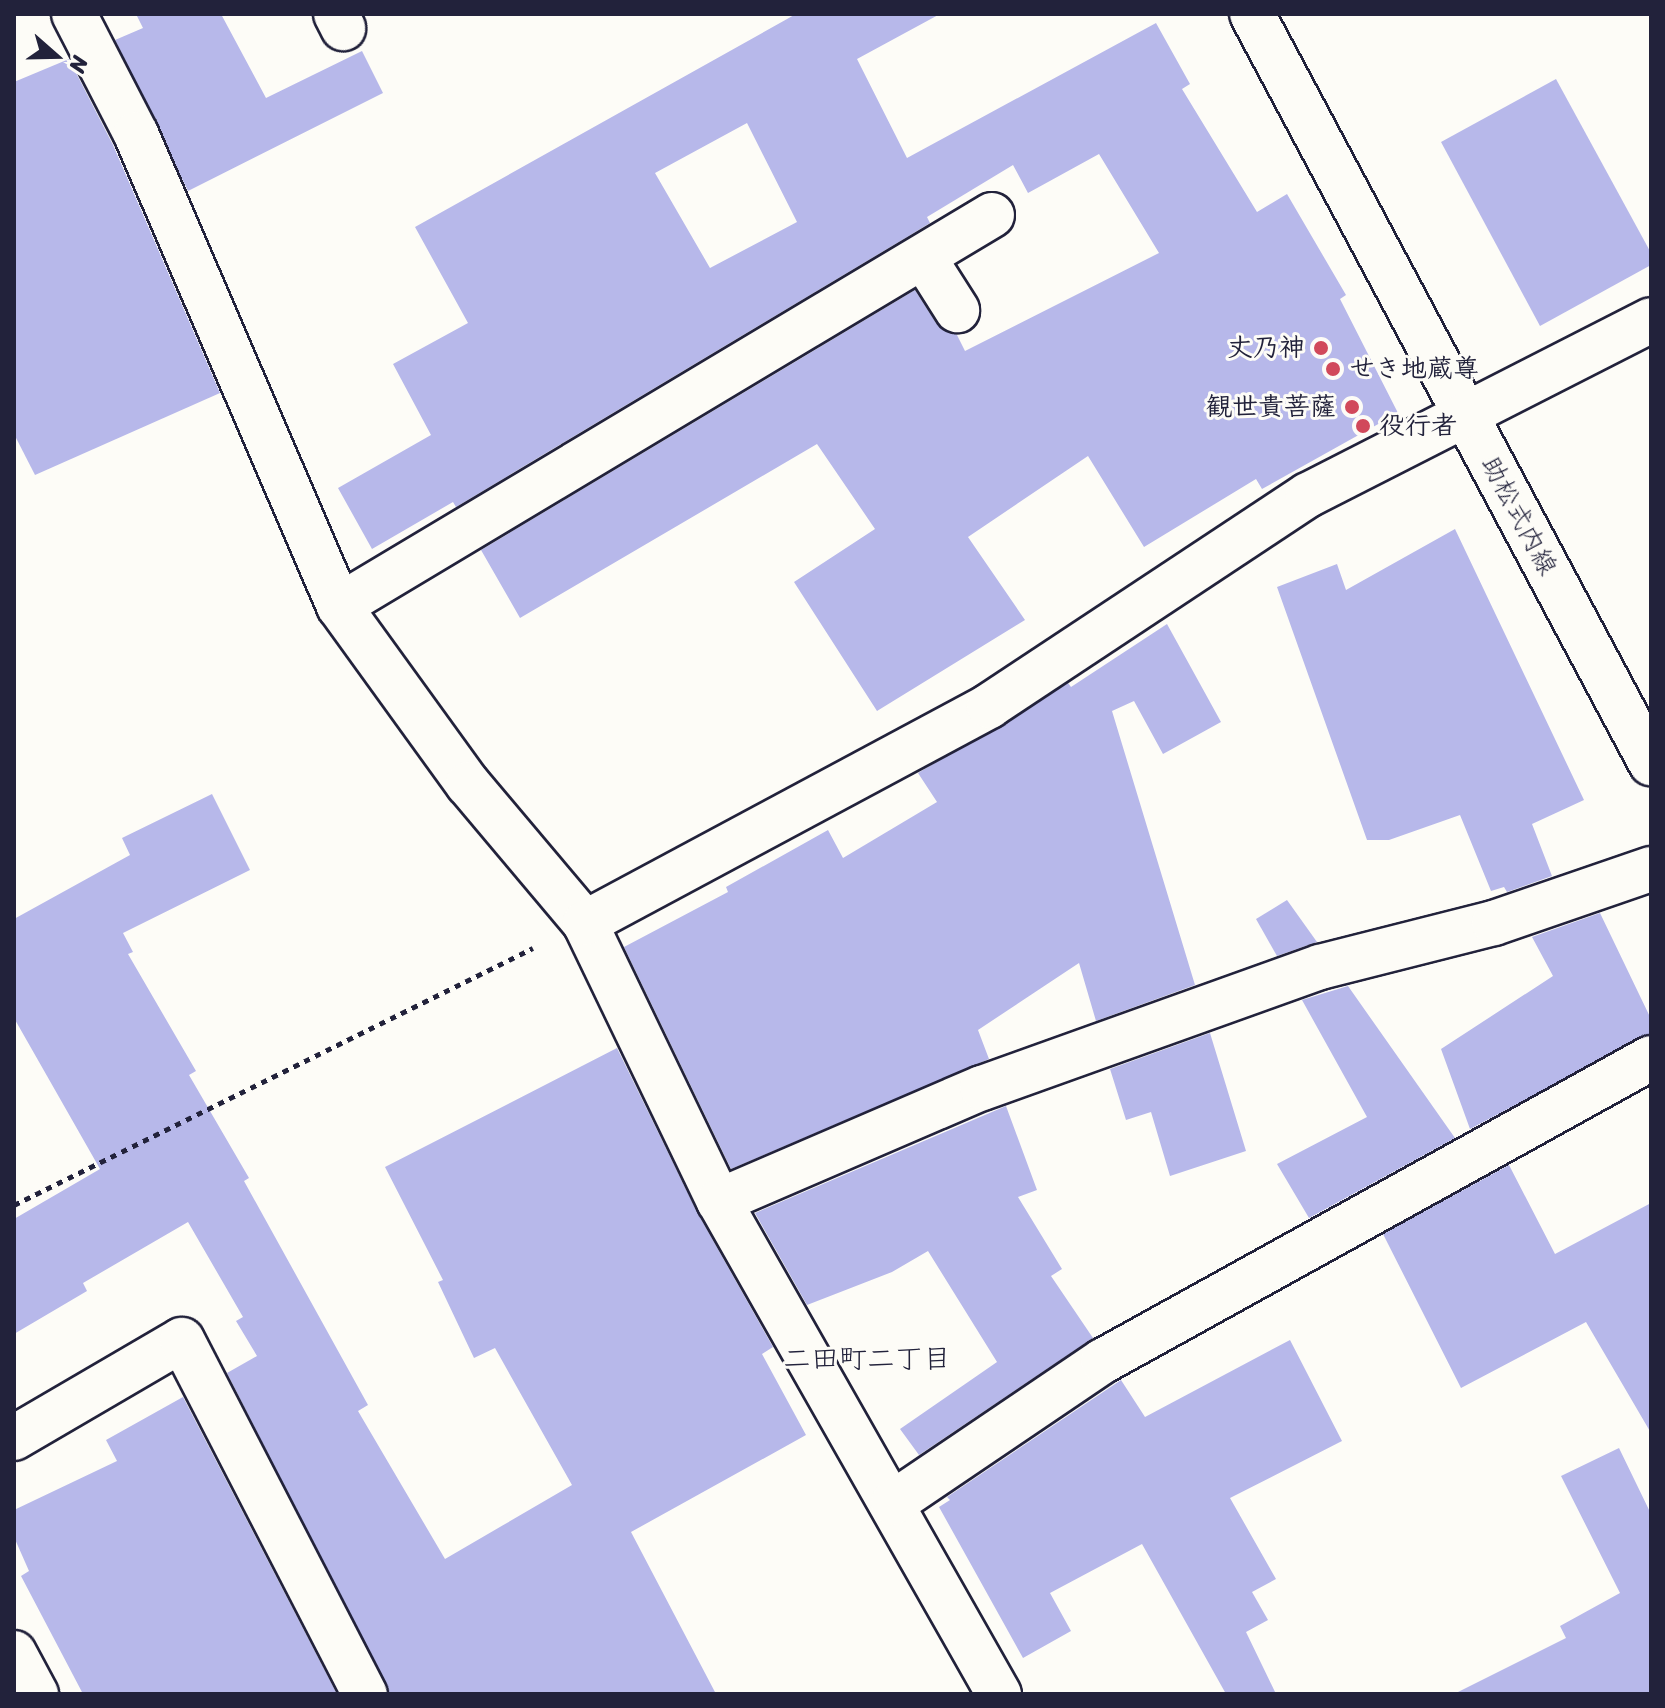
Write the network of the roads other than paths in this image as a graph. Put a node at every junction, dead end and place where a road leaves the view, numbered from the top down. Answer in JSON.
{"nodes":[{"id":1,"x":74,"y":14,"type":"edge"},
{"id":2,"x":1252,"y":14,"type":"edge"},
{"id":3,"x":992,"y":215,"type":"dead end"},
{"id":4,"x":924,"y":258,"type":"junction"},
{"id":5,"x":957,"y":310,"type":"dead end"},
{"id":6,"x":1651,"y":320,"type":"edge"},
{"id":7,"x":1464,"y":413,"type":"junction"},
{"id":8,"x":339,"y":606,"type":"junction"},
{"id":9,"x":1651,"y":763,"type":"edge"},
{"id":10,"x":1651,"y":869,"type":"edge"},
{"id":11,"x":585,"y":923,"type":"junction"},
{"id":12,"x":1651,"y":1058,"type":"edge"},
{"id":13,"x":719,"y":1201,"type":"junction"},
{"id":14,"x":14,"y":1438,"type":"edge"},
{"id":15,"x":893,"y":1503,"type":"junction"},
{"id":16,"x":14,"y":1653,"type":"edge"},
{"id":17,"x":36,"y":1694,"type":"edge"},
{"id":18,"x":365,"y":1694,"type":"edge"},
{"id":19,"x":999,"y":1694,"type":"edge"}],
"edges":[{"from":1,"to":8,"type":"street"},
{"from":2,"to":7,"type":"street","name":"助松式内線"},
{"from":3,"to":4,"type":"street"},
{"from":4,"to":5,"type":"street"},
{"from":4,"to":8,"type":"street"},
{"from":6,"to":7,"type":"street"},
{"from":7,"to":9,"type":"street","name":"助松式内線"},
{"from":7,"to":11,"type":"street"},
{"from":8,"to":11,"type":"street"},
{"from":10,"to":13,"type":"street"},
{"from":11,"to":13,"type":"street"},
{"from":12,"to":15,"type":"street"},
{"from":13,"to":15,"type":"street"},
{"from":14,"to":18,"type":"street"},
{"from":15,"to":19,"type":"street"},
{"from":16,"to":17,"type":"street"}]}
